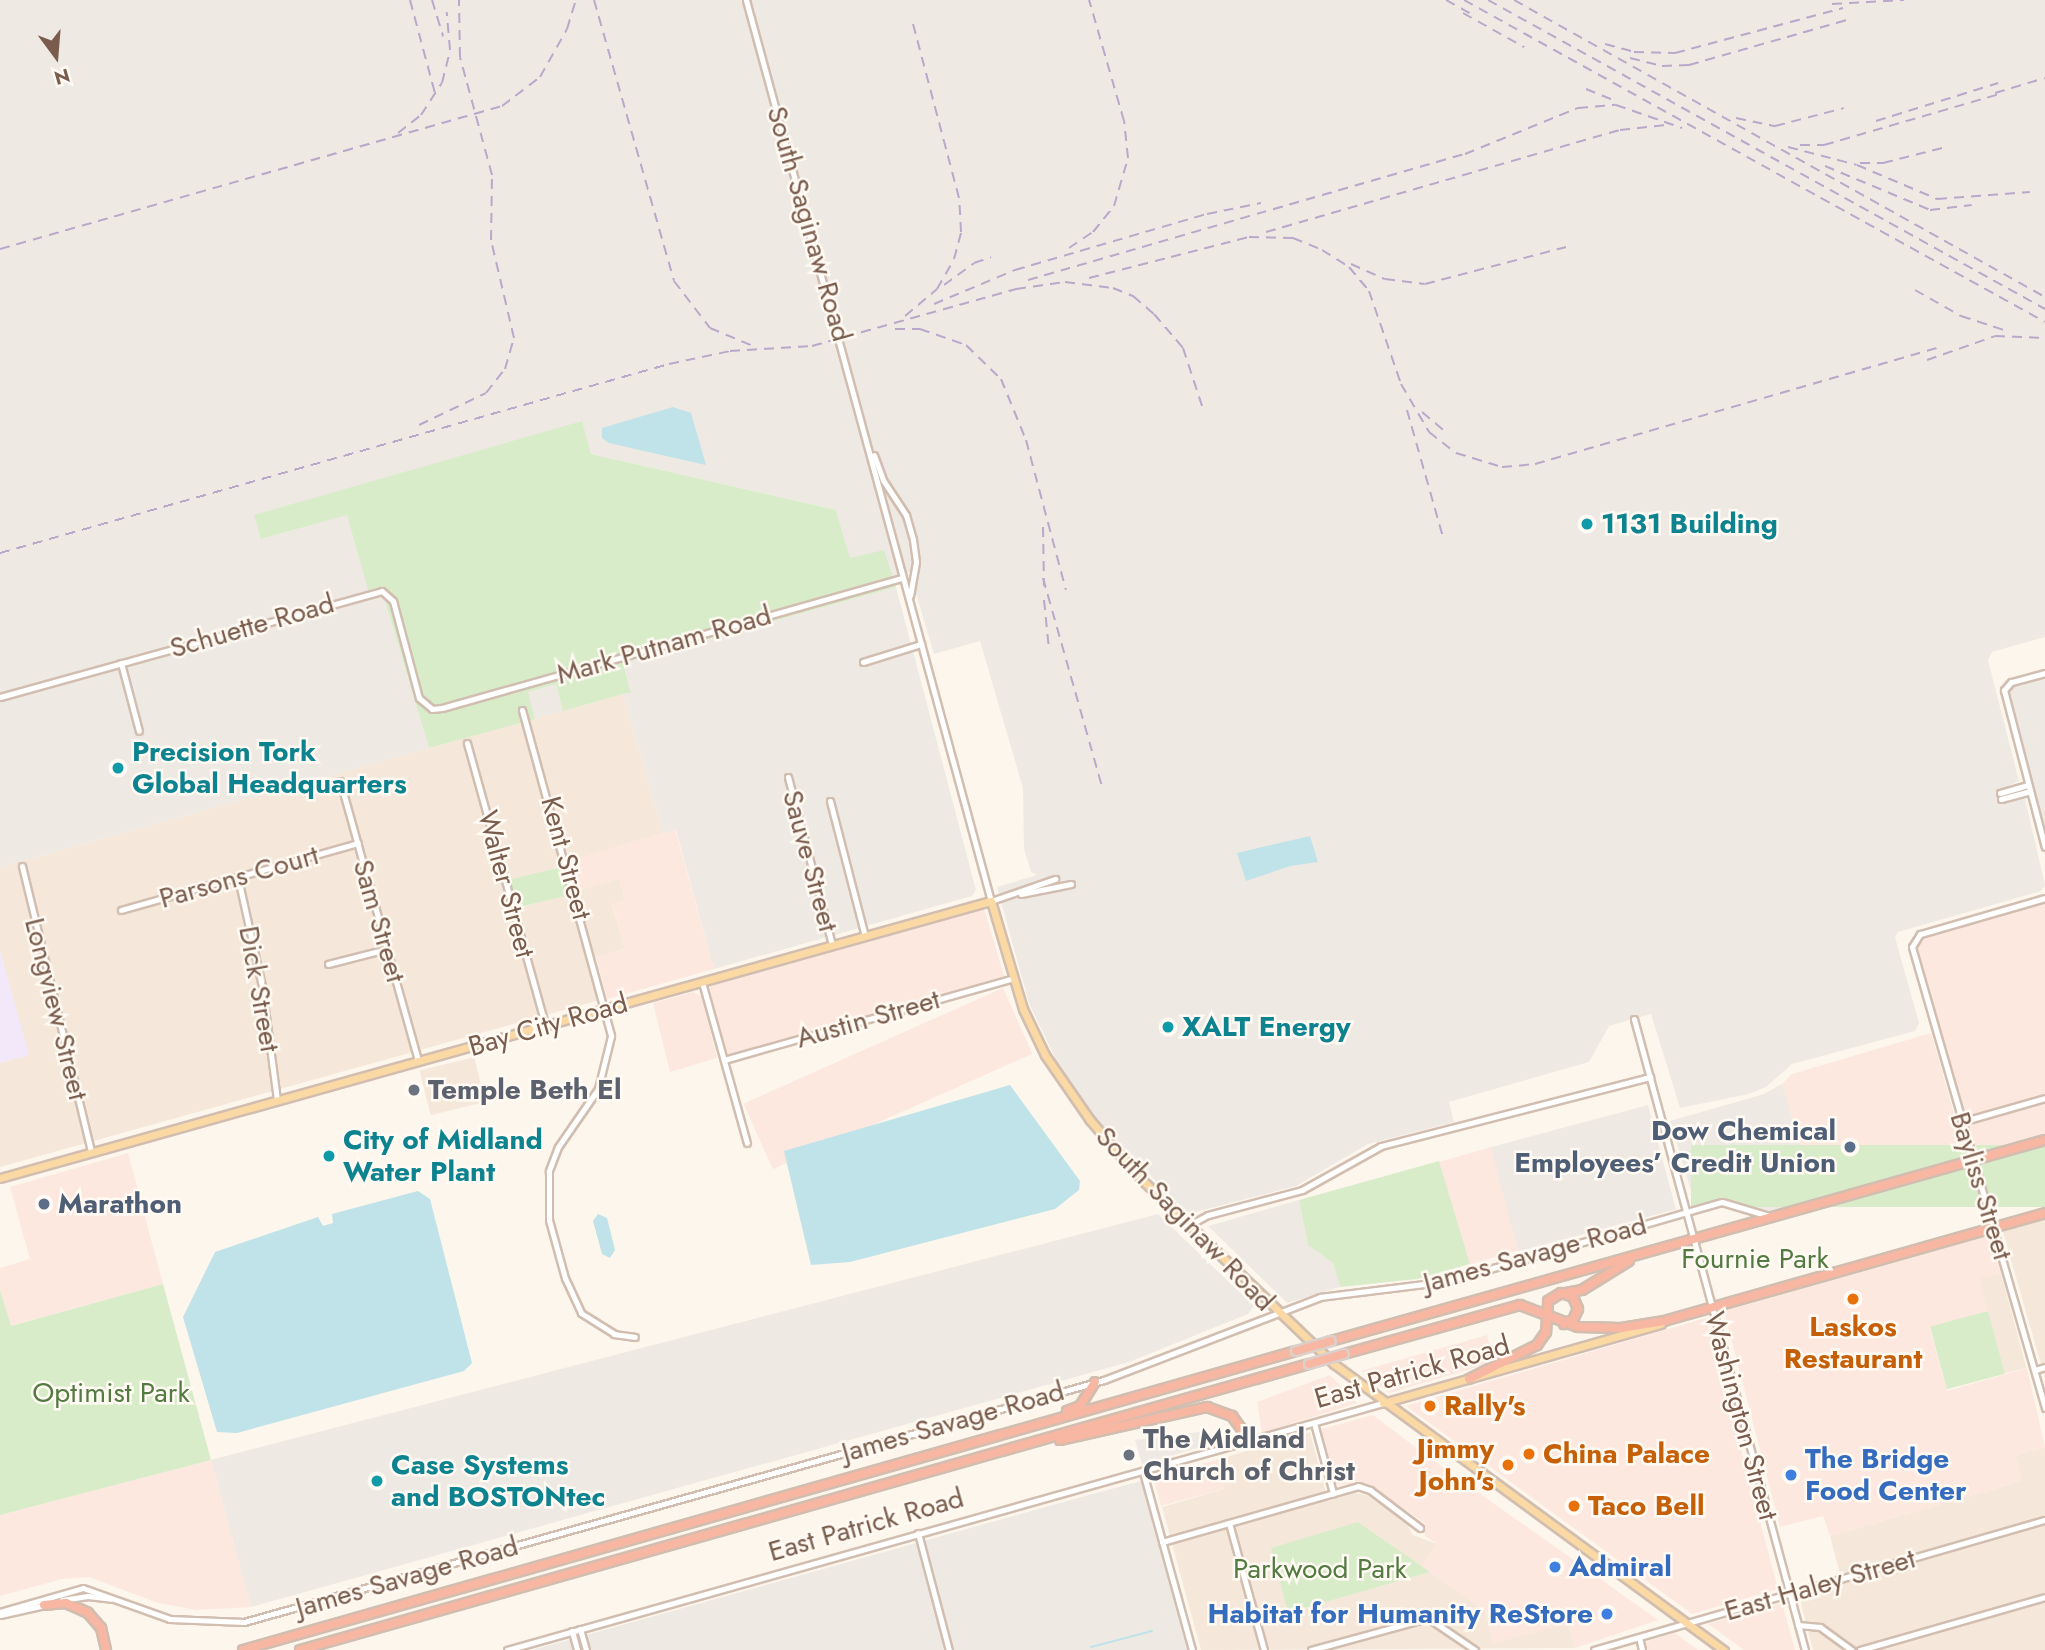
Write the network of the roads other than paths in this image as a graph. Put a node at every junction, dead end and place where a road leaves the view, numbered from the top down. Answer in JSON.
{"nodes":[{"id":1,"x":746,"y":0,"type":"edge"},
{"id":2,"x":871,"y":449,"type":"junction"},
{"id":3,"x":902,"y":578,"type":"junction"},
{"id":4,"x":910,"y":600,"type":"junction"},
{"id":5,"x":921,"y":644,"type":"junction"},
{"id":6,"x":863,"y":662,"type":"dead end"},
{"id":7,"x":121,"y":663,"type":"junction"},
{"id":8,"x":2045,"y":673,"type":"edge"},
{"id":9,"x":0,"y":697,"type":"edge"},
{"id":10,"x":427,"y":706,"type":"joint"},
{"id":11,"x":522,"y":710,"type":"dead end"},
{"id":12,"x":139,"y":731,"type":"dead end"},
{"id":13,"x":467,"y":743,"type":"dead end"},
{"id":14,"x":788,"y":778,"type":"dead end"},
{"id":15,"x":340,"y":781,"type":"dead end"},
{"id":16,"x":2029,"y":788,"type":"junction"},
{"id":17,"x":2001,"y":796,"type":"dead end"},
{"id":18,"x":830,"y":801,"type":"dead end"},
{"id":19,"x":358,"y":843,"type":"junction"},
{"id":20,"x":2045,"y":847,"type":"edge"},
{"id":21,"x":22,"y":866,"type":"dead end"},
{"id":22,"x":238,"y":878,"type":"junction"},
{"id":23,"x":1055,"y":879,"type":"dead end"},
{"id":24,"x":1071,"y":884,"type":"dead end"},
{"id":25,"x":1015,"y":895,"type":"junction"},
{"id":26,"x":2045,"y":898,"type":"edge"},
{"id":27,"x":991,"y":901,"type":"junction"},
{"id":28,"x":121,"y":910,"type":"dead end"},
{"id":29,"x":865,"y":936,"type":"junction"},
{"id":30,"x":832,"y":945,"type":"junction"},
{"id":31,"x":387,"y":949,"type":"junction"},
{"id":32,"x":328,"y":964,"type":"dead end"},
{"id":33,"x":1013,"y":978,"type":"junction"},
{"id":34,"x":702,"y":982,"type":"junction"},
{"id":35,"x":606,"y":1009,"type":"junction"},
{"id":36,"x":1634,"y":1019,"type":"dead end"},
{"id":37,"x":545,"y":1026,"type":"junction"},
{"id":38,"x":724,"y":1060,"type":"junction"},
{"id":39,"x":418,"y":1061,"type":"junction"},
{"id":40,"x":1650,"y":1077,"type":"junction"},
{"id":41,"x":2045,"y":1098,"type":"edge"},
{"id":42,"x":277,"y":1100,"type":"junction"},
{"id":43,"x":1961,"y":1122,"type":"junction"},
{"id":44,"x":2045,"y":1140,"type":"edge"},
{"id":45,"x":747,"y":1143,"type":"dead end"},
{"id":46,"x":91,"y":1152,"type":"junction"},
{"id":47,"x":1972,"y":1161,"type":"junction"},
{"id":48,"x":0,"y":1178,"type":"edge"},
{"id":49,"x":1686,"y":1212,"type":"junction"},
{"id":50,"x":2045,"y":1213,"type":"edge"},
{"id":51,"x":1776,"y":1217,"type":"junction"},
{"id":52,"x":1189,"y":1225,"type":"junction"},
{"id":53,"x":1996,"y":1227,"type":"junction"},
{"id":54,"x":1693,"y":1239,"type":"junction"},
{"id":55,"x":1640,"y":1254,"type":"junction"},
{"id":56,"x":1565,"y":1293,"type":"junction"},
{"id":57,"x":1712,"y":1308,"type":"junction"},
{"id":58,"x":1275,"y":1311,"type":"junction"},
{"id":59,"x":1686,"y":1316,"type":"junction"},
{"id":60,"x":1549,"y":1317,"type":"junction"},
{"id":61,"x":1558,"y":1323,"type":"junction"},
{"id":62,"x":635,"y":1337,"type":"dead end"},
{"id":63,"x":1511,"y":1360,"type":"junction"},
{"id":64,"x":2045,"y":1367,"type":"edge"},
{"id":65,"x":1507,"y":1370,"type":"junction"},
{"id":66,"x":2035,"y":1370,"type":"junction"},
{"id":67,"x":1469,"y":1379,"type":"junction"},
{"id":68,"x":1095,"y":1382,"type":"junction"},
{"id":69,"x":1382,"y":1404,"type":"junction"},
{"id":70,"x":2045,"y":1408,"type":"edge"},
{"id":71,"x":1314,"y":1423,"type":"junction"},
{"id":72,"x":1035,"y":1425,"type":"junction"},
{"id":73,"x":1250,"y":1441,"type":"junction"},
{"id":74,"x":978,"y":1458,"type":"junction"},
{"id":75,"x":1143,"y":1472,"type":"junction"},
{"id":76,"x":1333,"y":1493,"type":"junction"},
{"id":77,"x":2045,"y":1520,"type":"edge"},
{"id":78,"x":1229,"y":1523,"type":"junction"},
{"id":79,"x":1420,"y":1528,"type":"dead end"},
{"id":80,"x":918,"y":1533,"type":"junction"},
{"id":81,"x":1162,"y":1542,"type":"junction"},
{"id":82,"x":1789,"y":1594,"type":"junction"},
{"id":83,"x":2045,"y":1597,"type":"edge"},
{"id":84,"x":124,"y":1602,"type":"junction"},
{"id":85,"x":44,"y":1605,"type":"junction"},
{"id":86,"x":0,"y":1613,"type":"edge"},
{"id":87,"x":1687,"y":1623,"type":"junction"},
{"id":88,"x":1798,"y":1625,"type":"junction"},
{"id":89,"x":580,"y":1629,"type":"junction"},
{"id":90,"x":572,"y":1632,"type":"junction"},
{"id":91,"x":1639,"y":1637,"type":"junction"},
{"id":92,"x":106,"y":1650,"type":"edge"},
{"id":93,"x":243,"y":1650,"type":"edge"},
{"id":94,"x":300,"y":1650,"type":"edge"},
{"id":95,"x":507,"y":1650,"type":"edge"},
{"id":96,"x":577,"y":1650,"type":"edge"},
{"id":97,"x":586,"y":1650,"type":"edge"},
{"id":98,"x":949,"y":1650,"type":"edge"},
{"id":99,"x":1192,"y":1650,"type":"edge"},
{"id":100,"x":1264,"y":1650,"type":"edge"},
{"id":101,"x":1311,"y":1650,"type":"edge"},
{"id":102,"x":1475,"y":1650,"type":"edge"},
{"id":103,"x":1594,"y":1650,"type":"edge"},
{"id":104,"x":1642,"y":1650,"type":"edge"},
{"id":105,"x":1724,"y":1650,"type":"edge"},
{"id":106,"x":1805,"y":1650,"type":"edge"},
{"id":107,"x":1852,"y":1650,"type":"edge"},
{"id":108,"x":1860,"y":1650,"type":"edge"}],
"edges":[{"from":1,"to":2,"type":"street","name":"South Saginaw Road"},
{"from":2,"to":3,"type":"street","name":"South Saginaw Road"},
{"from":2,"to":4,"type":"street","name":"South Saginaw Road"},
{"from":3,"to":4,"type":"street","name":"South Saginaw Road"},
{"from":3,"to":10,"type":"street","name":"Mark Putnam Road"},
{"from":4,"to":5,"type":"street","name":"South Saginaw Road"},
{"from":5,"to":6,"type":"street"},
{"from":5,"to":27,"type":"street","name":"South Saginaw Road"},
{"from":7,"to":9,"type":"street","name":"Schuette Road"},
{"from":7,"to":10,"type":"street","name":"Schuette Road"},
{"from":7,"to":12,"type":"street"},
{"from":8,"to":16,"type":"street"},
{"from":11,"to":35,"type":"street","name":"Kent Street"},
{"from":13,"to":37,"type":"street","name":"Walter Street"},
{"from":14,"to":30,"type":"street","name":"Sauve Street"},
{"from":15,"to":19,"type":"street","name":"Sam Street"},
{"from":16,"to":17,"type":"street"},
{"from":16,"to":20,"type":"street"},
{"from":18,"to":29,"type":"street"},
{"from":19,"to":22,"type":"street","name":"Parsons Court"},
{"from":19,"to":31,"type":"street","name":"Sam Street"},
{"from":21,"to":46,"type":"street","name":"Longview Street"},
{"from":22,"to":28,"type":"street","name":"Parsons Court"},
{"from":22,"to":42,"type":"street","name":"Dick Street"},
{"from":23,"to":25,"type":"street","name":"Bay City Road"},
{"from":24,"to":25,"type":"street"},
{"from":25,"to":27,"type":"street","name":"Bay City Road"},
{"from":26,"to":43,"type":"street","name":"Bayliss Street"},
{"from":27,"to":29,"type":"main road","name":"Bay City Road"},
{"from":27,"to":33,"type":"main road","name":"South Saginaw Road"},
{"from":29,"to":30,"type":"main road","name":"Bay City Road"},
{"from":30,"to":34,"type":"main road","name":"Bay City Road"},
{"from":31,"to":32,"type":"street"},
{"from":31,"to":39,"type":"street","name":"Sam Street"},
{"from":33,"to":38,"type":"street","name":"Austin Street"},
{"from":33,"to":52,"type":"main road","name":"South Saginaw Road"},
{"from":34,"to":35,"type":"main road","name":"Bay City Road"},
{"from":34,"to":38,"type":"street"},
{"from":35,"to":37,"type":"main road","name":"Bay City Road"},
{"from":35,"to":62,"type":"street","name":"Kent Street"},
{"from":36,"to":40,"type":"street","name":"Washington Street"},
{"from":37,"to":39,"type":"main road","name":"Bay City Road"},
{"from":38,"to":45,"type":"street"},
{"from":39,"to":42,"type":"main road","name":"Bay City Road"},
{"from":40,"to":49,"type":"street","name":"Washington Street"},
{"from":40,"to":52,"type":"street"},
{"from":41,"to":43,"type":"street"},
{"from":42,"to":46,"type":"main road","name":"Bay City Road"},
{"from":43,"to":47,"type":"street","name":"Bayliss Street"},
{"from":44,"to":47,"type":"highway"},
{"from":46,"to":48,"type":"main road","name":"Bay City Road"},
{"from":47,"to":51,"type":"highway"},
{"from":47,"to":53,"type":"street","name":"Bayliss Street"},
{"from":49,"to":51,"type":"street","name":"James Savage Road"},
{"from":49,"to":54,"type":"street","name":"Washington Street"},
{"from":49,"to":58,"type":"street","name":"James Savage Road"},
{"from":50,"to":53,"type":"highway","name":"East Patrick Road"},
{"from":51,"to":54,"type":"highway"},
{"from":52,"to":58,"type":"main road","name":"South Saginaw Road"},
{"from":53,"to":57,"type":"highway","name":"East Patrick Road"},
{"from":53,"to":66,"type":"street","name":"Bayliss Street"},
{"from":54,"to":55,"type":"highway"},
{"from":54,"to":57,"type":"street","name":"Washington Street"},
{"from":55,"to":56,"type":"highway"},
{"from":55,"to":72,"type":"highway","bridge":true},
{"from":56,"to":60,"type":"highway"},
{"from":56,"to":61,"type":"highway"},
{"from":57,"to":59,"type":"highway","name":"East Patrick Road"},
{"from":57,"to":82,"type":"street","name":"Washington Street"},
{"from":58,"to":68,"type":"street","name":"James Savage Road"},
{"from":58,"to":69,"type":"main road","name":"South Saginaw Road"},
{"from":59,"to":61,"type":"highway"},
{"from":59,"to":65,"type":"main road","name":"East Patrick Road"},
{"from":60,"to":61,"type":"highway"},
{"from":60,"to":63,"type":"highway"},
{"from":60,"to":74,"type":"highway","bridge":true},
{"from":63,"to":65,"type":"highway"},
{"from":63,"to":67,"type":"highway"},
{"from":64,"to":66,"type":"street"},
{"from":65,"to":67,"type":"main road","name":"East Patrick Road"},
{"from":66,"to":70,"type":"street","name":"Bayliss Street"},
{"from":67,"to":69,"type":"main road","name":"East Patrick Road"},
{"from":68,"to":72,"type":"highway"},
{"from":68,"to":84,"type":"street","name":"James Savage Road"},
{"from":69,"to":71,"type":"street","name":"East Patrick Road"},
{"from":69,"to":87,"type":"main road","name":"South Saginaw Road"},
{"from":71,"to":73,"type":"street","name":"East Patrick Road"},
{"from":71,"to":76,"type":"street"},
{"from":72,"to":93,"type":"highway"},
{"from":73,"to":74,"type":"highway"},
{"from":73,"to":75,"type":"street","name":"East Patrick Road"},
{"from":74,"to":94,"type":"highway"},
{"from":75,"to":80,"type":"street","name":"East Patrick Road"},
{"from":75,"to":81,"type":"street"},
{"from":76,"to":78,"type":"street"},
{"from":76,"to":79,"type":"street"},
{"from":77,"to":82,"type":"street","name":"East Haley Street"},
{"from":78,"to":81,"type":"street"},
{"from":78,"to":100,"type":"street"},
{"from":80,"to":89,"type":"street","name":"East Patrick Road"},
{"from":80,"to":98,"type":"street"},
{"from":81,"to":99,"type":"street"},
{"from":82,"to":87,"type":"street","name":"East Haley Street"},
{"from":82,"to":88,"type":"street","name":"Washington Street"},
{"from":83,"to":108,"type":"street"},
{"from":84,"to":85,"type":"street","name":"James Savage Road"},
{"from":84,"to":86,"type":"street","name":"James Savage Road"},
{"from":85,"to":86,"type":"street","name":"James Savage Road"},
{"from":85,"to":92,"type":"highway"},
{"from":87,"to":91,"type":"street","name":"East Haley Street"},
{"from":87,"to":105,"type":"main road","name":"South Saginaw Road"},
{"from":88,"to":106,"type":"street","name":"Washington Street"},
{"from":88,"to":107,"type":"street"},
{"from":89,"to":90,"type":"street","name":"East Patrick Road"},
{"from":89,"to":97,"type":"street"},
{"from":90,"to":95,"type":"street","name":"East Patrick Road"},
{"from":90,"to":96,"type":"street"},
{"from":91,"to":103,"type":"street","name":"East Haley Street"},
{"from":91,"to":104,"type":"street"},
{"from":101,"to":102,"type":"street"}]}
